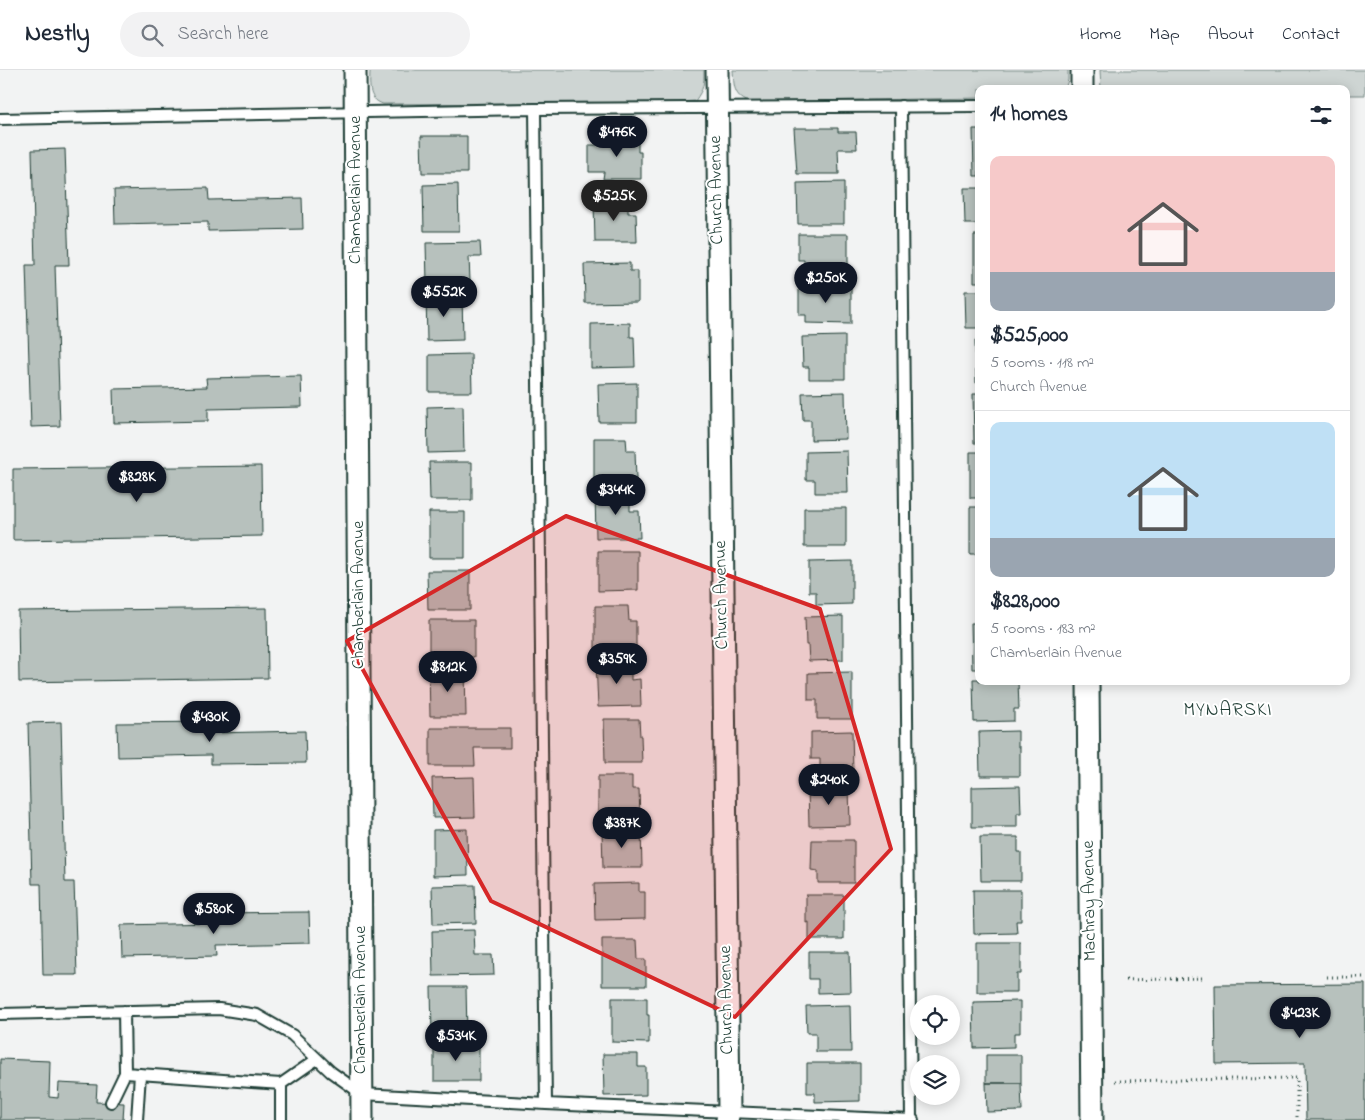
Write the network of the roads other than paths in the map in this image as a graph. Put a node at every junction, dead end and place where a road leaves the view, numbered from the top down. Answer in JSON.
{"nodes":[{"id":1,"x":355,"y":70,"type":"edge"},
{"id":2,"x":717,"y":70,"type":"edge"},
{"id":3,"x":1082,"y":70,"type":"edge"},
{"id":4,"x":1082,"y":85,"type":"edge"},
{"id":5,"x":716,"y":106,"type":"junction"},
{"id":6,"x":900,"y":106,"type":"junction"},
{"id":7,"x":975,"y":106,"type":"edge"},
{"id":8,"x":535,"y":109,"type":"junction"},
{"id":9,"x":356,"y":112,"type":"junction"},
{"id":10,"x":0,"y":119,"type":"edge"},
{"id":11,"x":1088,"y":685,"type":"edge"},
{"id":12,"x":124,"y":1011,"type":"junction"},
{"id":13,"x":0,"y":1014,"type":"edge"},
{"id":14,"x":317,"y":1059,"type":"junction"},
{"id":15,"x":125,"y":1073,"type":"junction"},
{"id":16,"x":140,"y":1074,"type":"junction"},
{"id":17,"x":281,"y":1084,"type":"junction"},
{"id":18,"x":362,"y":1094,"type":"junction"},
{"id":19,"x":111,"y":1102,"type":"dead end"},
{"id":20,"x":546,"y":1104,"type":"junction"},
{"id":21,"x":728,"y":1116,"type":"edge"},
{"id":22,"x":137,"y":1120,"type":"edge"},
{"id":23,"x":281,"y":1120,"type":"edge"},
{"id":24,"x":362,"y":1120,"type":"edge"},
{"id":25,"x":912,"y":1120,"type":"edge"},
{"id":26,"x":1092,"y":1120,"type":"edge"}],
"edges":[{"from":1,"to":9,"type":"street","name":"Chamberlain Avenue"},
{"from":2,"to":5,"type":"street","name":"Church Avenue"},
{"from":3,"to":4,"type":"street"},
{"from":5,"to":6,"type":"lane"},
{"from":5,"to":8,"type":"lane"},
{"from":5,"to":21,"type":"street","name":"Church Avenue"},
{"from":6,"to":7,"type":"lane"},
{"from":6,"to":25,"type":"lane"},
{"from":8,"to":9,"type":"lane"},
{"from":8,"to":20,"type":"lane"},
{"from":9,"to":10,"type":"lane"},
{"from":9,"to":18,"type":"street","name":"Chamberlain Avenue"},
{"from":11,"to":26,"type":"street","name":"Machray Avenue"},
{"from":12,"to":13,"type":"lane"},
{"from":12,"to":14,"type":"lane"},
{"from":12,"to":15,"type":"lane"},
{"from":14,"to":17,"type":"lane"},
{"from":14,"to":18,"type":"lane"},
{"from":15,"to":16,"type":"lane"},
{"from":15,"to":19,"type":"lane"},
{"from":16,"to":17,"type":"lane"},
{"from":16,"to":22,"type":"lane"},
{"from":17,"to":23,"type":"lane"},
{"from":18,"to":20,"type":"lane"},
{"from":18,"to":24,"type":"street","name":"Chamberlain Avenue"},
{"from":20,"to":21,"type":"lane"},
{"from":21,"to":25,"type":"lane"}]}
